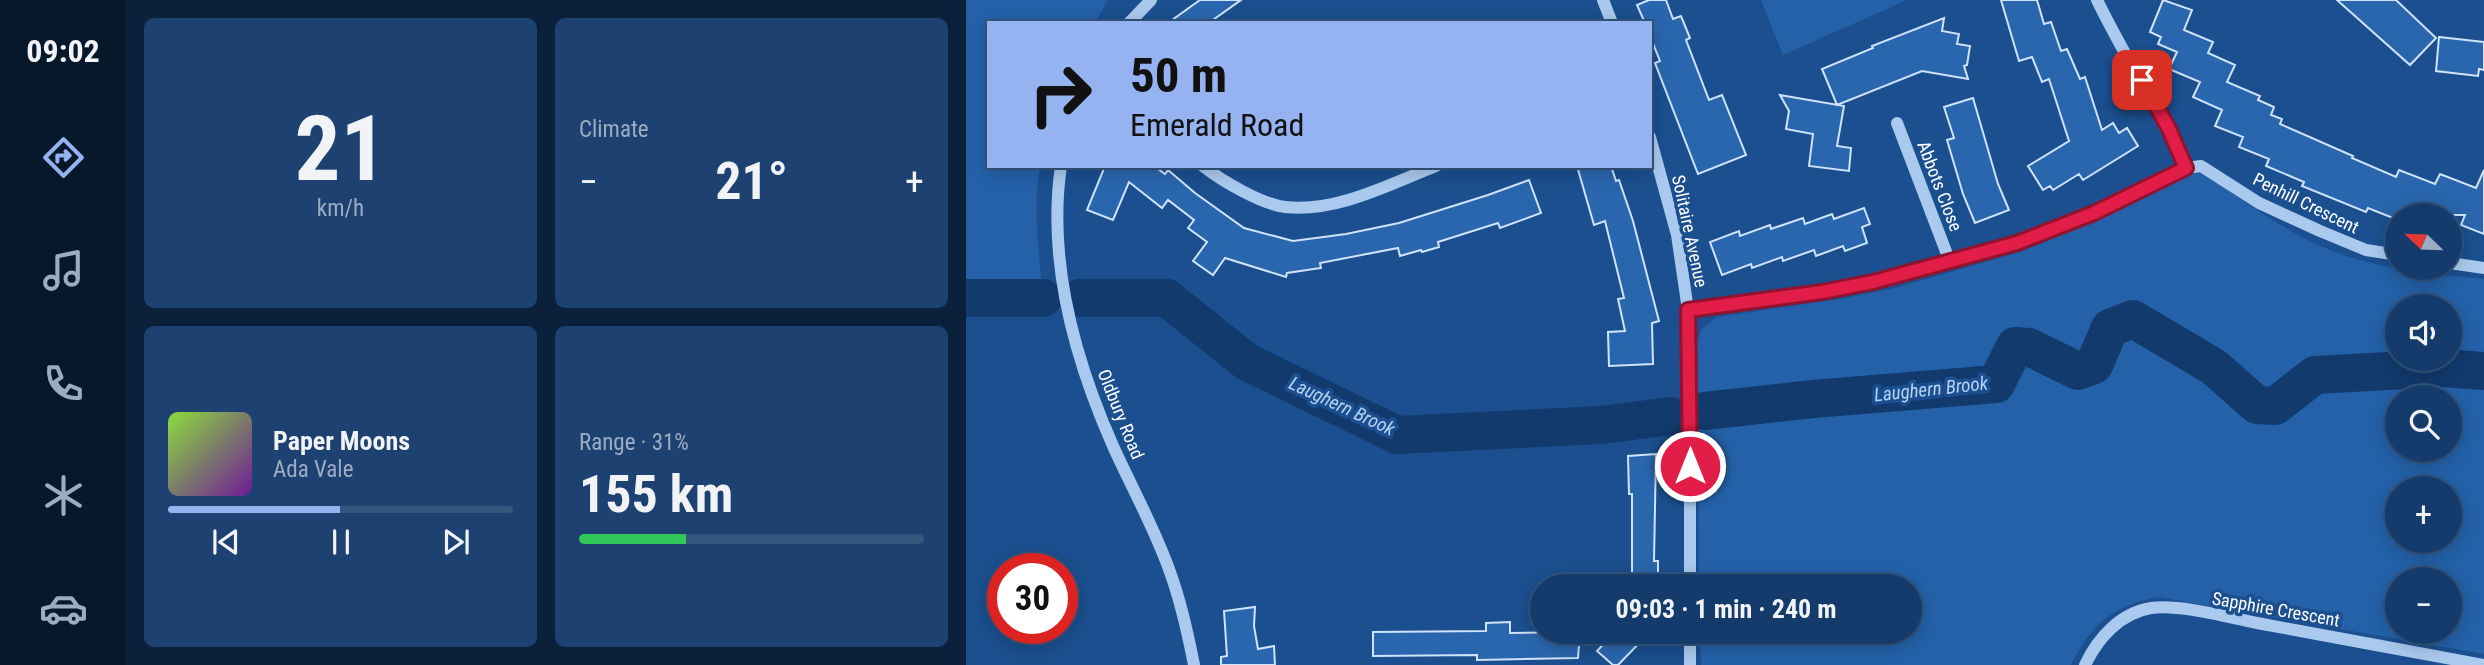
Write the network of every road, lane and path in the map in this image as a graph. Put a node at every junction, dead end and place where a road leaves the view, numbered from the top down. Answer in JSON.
{"nodes":[{"id":1,"x":1151,"y":0,"type":"edge"},
{"id":2,"x":1603,"y":0,"type":"edge"},
{"id":3,"x":2097,"y":0,"type":"edge"},
{"id":4,"x":1131,"y":21,"type":"edge"},
{"id":5,"x":1611,"y":21,"type":"edge"},
{"id":6,"x":1897,"y":123,"type":"dead end"},
{"id":7,"x":1652,"y":144,"type":"edge"},
{"id":8,"x":1061,"y":168,"type":"edge"},
{"id":9,"x":1206,"y":168,"type":"edge"},
{"id":10,"x":1431,"y":168,"type":"edge"},
{"id":11,"x":2186,"y":168,"type":"junction"},
{"id":12,"x":2385,"y":253,"type":"edge"},
{"id":13,"x":1950,"y":262,"type":"junction"},
{"id":14,"x":2462,"y":264,"type":"edge"},
{"id":15,"x":2484,"y":268,"type":"edge"},
{"id":16,"x":1688,"y":310,"type":"junction"},
{"id":17,"x":1690,"y":574,"type":"edge"},
{"id":18,"x":1690,"y":644,"type":"edge"},
{"id":19,"x":1194,"y":665,"type":"edge"},
{"id":20,"x":1690,"y":665,"type":"edge"},
{"id":21,"x":2085,"y":665,"type":"edge"},
{"id":22,"x":2484,"y":665,"type":"edge"}],
"edges":[{"from":1,"to":4,"type":"street"},
{"from":2,"to":5,"type":"street"},
{"from":3,"to":11,"type":"street"},
{"from":6,"to":13,"type":"street","name":"Abbots Close"},
{"from":7,"to":16,"type":"street","name":"Solitaire Avenue"},
{"from":8,"to":19,"type":"street","name":"Oldbury Road"},
{"from":9,"to":10,"type":"street"},
{"from":11,"to":12,"type":"street","name":"Penhill Crescent"},
{"from":11,"to":13,"type":"street"},
{"from":13,"to":16,"type":"street"},
{"from":14,"to":15,"type":"street"},
{"from":16,"to":17,"type":"street","name":"Solitaire Avenue"},
{"from":18,"to":20,"type":"street"},
{"from":21,"to":22,"type":"street","name":"Sapphire Crescent"}]}
